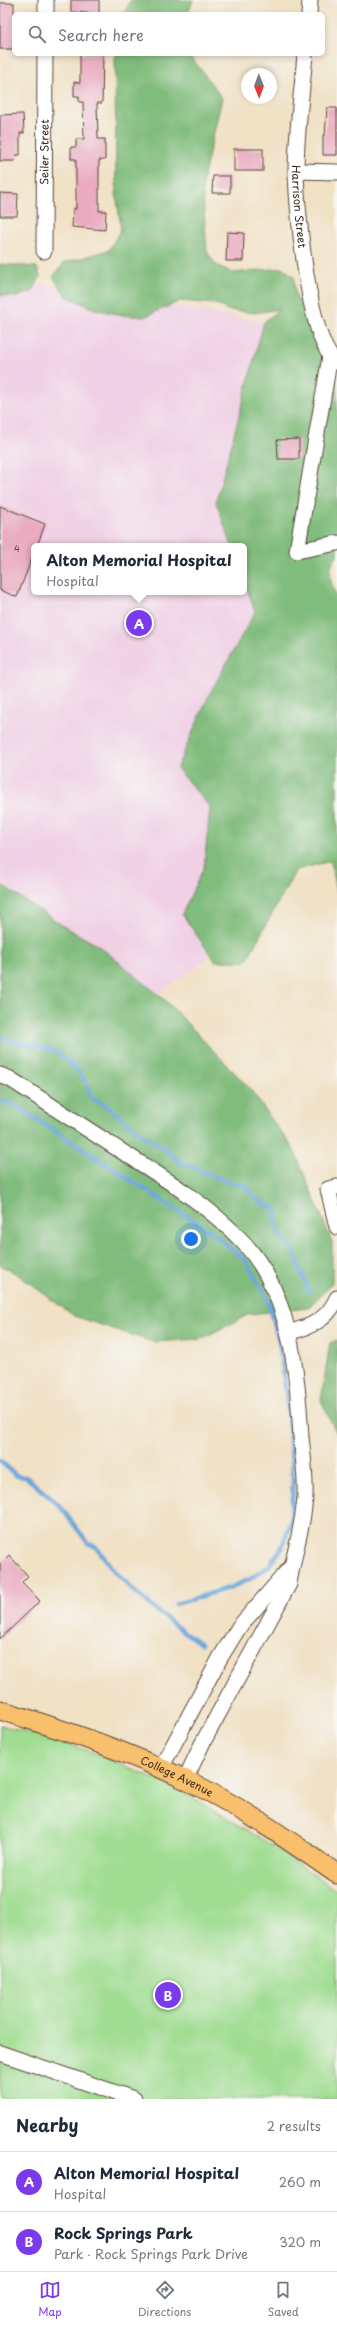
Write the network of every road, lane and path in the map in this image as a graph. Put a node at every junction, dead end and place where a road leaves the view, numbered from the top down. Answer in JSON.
{"nodes":[{"id":1,"x":46,"y":0,"type":"edge"},
{"id":2,"x":310,"y":0,"type":"edge"},
{"id":3,"x":46,"y":12,"type":"edge"},
{"id":4,"x":309,"y":12,"type":"edge"},
{"id":5,"x":45,"y":56,"type":"edge"},
{"id":6,"x":305,"y":56,"type":"edge"},
{"id":7,"x":296,"y":171,"type":"junction"},
{"id":8,"x":337,"y":172,"type":"edge"},
{"id":9,"x":44,"y":251,"type":"dead end"},
{"id":10,"x":333,"y":359,"type":"edge"},
{"id":11,"x":337,"y":543,"type":"edge"},
{"id":12,"x":0,"y":1074,"type":"edge"},
{"id":13,"x":332,"y":1188,"type":"edge"},
{"id":14,"x":337,"y":1227,"type":"edge"},
{"id":15,"x":337,"y":1298,"type":"edge"},
{"id":16,"x":290,"y":1332,"type":"junction"},
{"id":17,"x":291,"y":1567,"type":"junction"},
{"id":18,"x":0,"y":1710,"type":"edge"},
{"id":19,"x":161,"y":1768,"type":"junction"},
{"id":20,"x":185,"y":1780,"type":"junction"},
{"id":21,"x":337,"y":1874,"type":"edge"},
{"id":22,"x":0,"y":2053,"type":"edge"},
{"id":23,"x":134,"y":2099,"type":"edge"}],
"edges":[{"from":1,"to":3,"type":"street"},
{"from":2,"to":4,"type":"street"},
{"from":5,"to":9,"type":"street","name":"Seiler Street"},
{"from":6,"to":7,"type":"street","name":"Harrison Street"},
{"from":7,"to":8,"type":"street"},
{"from":7,"to":10,"type":"street","name":"Harrison Street"},
{"from":10,"to":11,"type":"street"},
{"from":12,"to":16,"type":"street"},
{"from":13,"to":14,"type":"street"},
{"from":15,"to":16,"type":"street"},
{"from":16,"to":17,"type":"street"},
{"from":17,"to":19,"type":"street"},
{"from":17,"to":20,"type":"street"},
{"from":18,"to":19,"type":"main road","name":"College Avenue"},
{"from":19,"to":20,"type":"main road","name":"College Avenue"},
{"from":20,"to":21,"type":"main road","name":"College Avenue"},
{"from":22,"to":23,"type":"street"}]}
